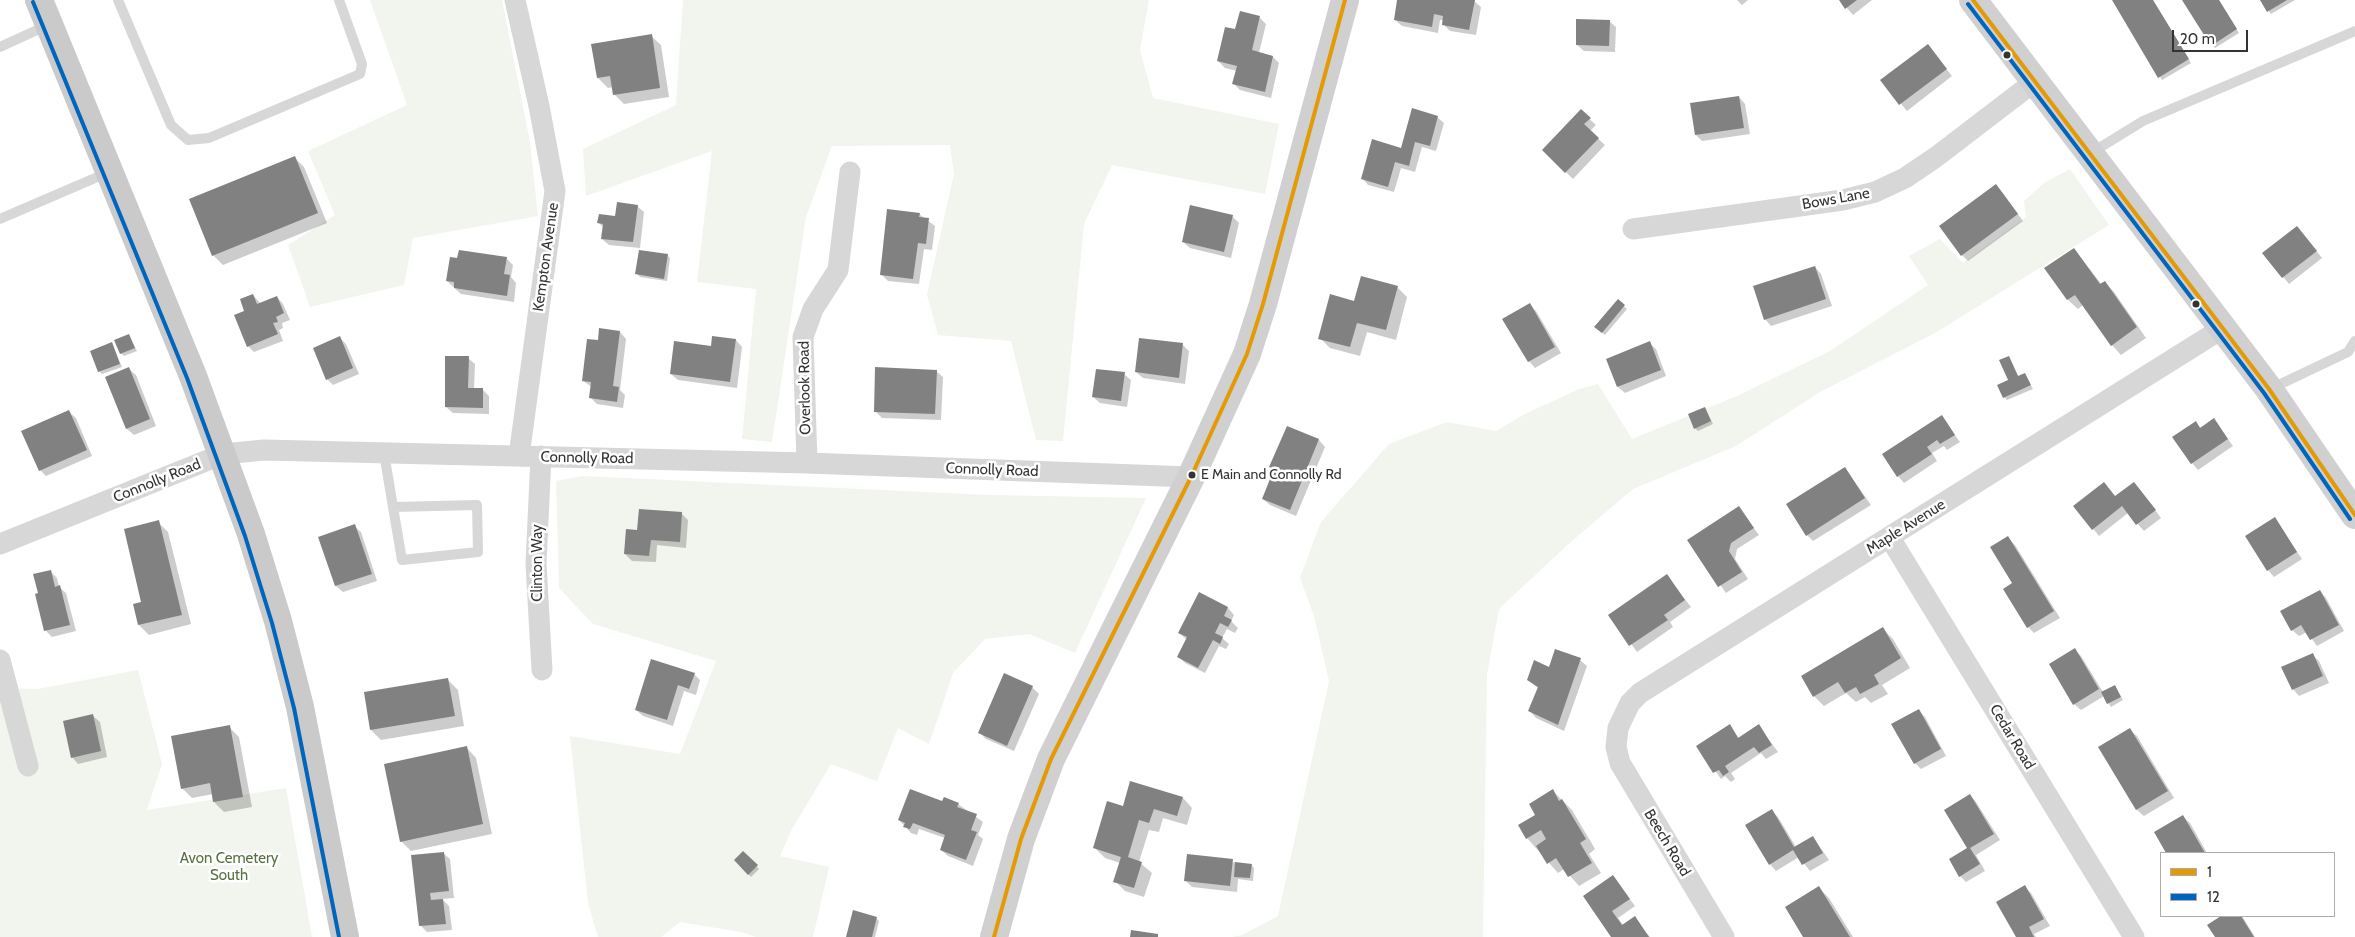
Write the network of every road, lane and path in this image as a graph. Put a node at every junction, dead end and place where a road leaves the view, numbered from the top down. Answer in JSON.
{"nodes":[{"id":1,"x":118,"y":0,"type":"edge"},
{"id":2,"x":339,"y":0,"type":"edge"},
{"id":3,"x":515,"y":0,"type":"edge"},
{"id":4,"x":1345,"y":0,"type":"edge"},
{"id":5,"x":1973,"y":0,"type":"edge"},
{"id":6,"x":45,"y":7,"type":"edge"},
{"id":7,"x":2355,"y":32,"type":"edge"},
{"id":8,"x":0,"y":47,"type":"edge"},
{"id":9,"x":2034,"y":82,"type":"junction"},
{"id":10,"x":2090,"y":154,"type":"junction"},
{"id":11,"x":109,"y":172,"type":"junction"},
{"id":12,"x":850,"y":172,"type":"dead end"},
{"id":13,"x":0,"y":219,"type":"edge"},
{"id":14,"x":1634,"y":228,"type":"dead end"},
{"id":15,"x":2223,"y":328,"type":"junction"},
{"id":16,"x":2355,"y":341,"type":"edge"},
{"id":17,"x":2269,"y":389,"type":"junction"},
{"id":18,"x":384,"y":452,"type":"junction"},
{"id":19,"x":223,"y":454,"type":"junction"},
{"id":20,"x":519,"y":456,"type":"junction"},
{"id":21,"x":541,"y":456,"type":"junction"},
{"id":22,"x":807,"y":463,"type":"junction"},
{"id":23,"x":1191,"y":477,"type":"junction"},
{"id":24,"x":393,"y":507,"type":"junction"},
{"id":25,"x":2355,"y":515,"type":"edge"},
{"id":26,"x":1890,"y":538,"type":"junction"},
{"id":27,"x":0,"y":544,"type":"edge"},
{"id":28,"x":0,"y":660,"type":"edge"},
{"id":29,"x":542,"y":670,"type":"dead end"},
{"id":30,"x":1616,"y":747,"type":"joint"},
{"id":31,"x":28,"y":766,"type":"dead end"},
{"id":32,"x":345,"y":937,"type":"edge"},
{"id":33,"x":994,"y":937,"type":"edge"},
{"id":34,"x":1724,"y":937,"type":"edge"},
{"id":35,"x":2134,"y":937,"type":"edge"}],
"edges":[{"from":1,"to":2,"type":"lane"},
{"from":3,"to":20,"type":"street","name":"Kempton Avenue"},
{"from":4,"to":23,"type":"main road"},
{"from":5,"to":9,"type":"main road"},
{"from":6,"to":8,"type":"lane"},
{"from":6,"to":11,"type":"main road"},
{"from":7,"to":10,"type":"lane"},
{"from":9,"to":10,"type":"main road"},
{"from":9,"to":14,"type":"street","name":"Bows Lane"},
{"from":10,"to":15,"type":"main road"},
{"from":11,"to":13,"type":"lane"},
{"from":11,"to":19,"type":"main road"},
{"from":12,"to":22,"type":"street","name":"Overlook Road"},
{"from":15,"to":17,"type":"main road"},
{"from":15,"to":26,"type":"street","name":"Maple Avenue"},
{"from":16,"to":17,"type":"lane"},
{"from":17,"to":25,"type":"main road"},
{"from":18,"to":19,"type":"street","name":"Connolly Road"},
{"from":18,"to":20,"type":"street","name":"Connolly Road"},
{"from":18,"to":24,"type":"lane"},
{"from":19,"to":27,"type":"street","name":"Connolly Road"},
{"from":19,"to":32,"type":"main road"},
{"from":20,"to":21,"type":"street","name":"Connolly Road"},
{"from":21,"to":22,"type":"street","name":"Connolly Road"},
{"from":21,"to":29,"type":"street","name":"Clinton Way"},
{"from":22,"to":23,"type":"street","name":"Connolly Road"},
{"from":23,"to":33,"type":"main road"},
{"from":24,"to":24,"type":"lane"},
{"from":26,"to":30,"type":"street","name":"Maple Avenue"},
{"from":26,"to":35,"type":"street","name":"Cedar Road"},
{"from":28,"to":31,"type":"street"},
{"from":30,"to":34,"type":"street","name":"Beech Road"}]}
